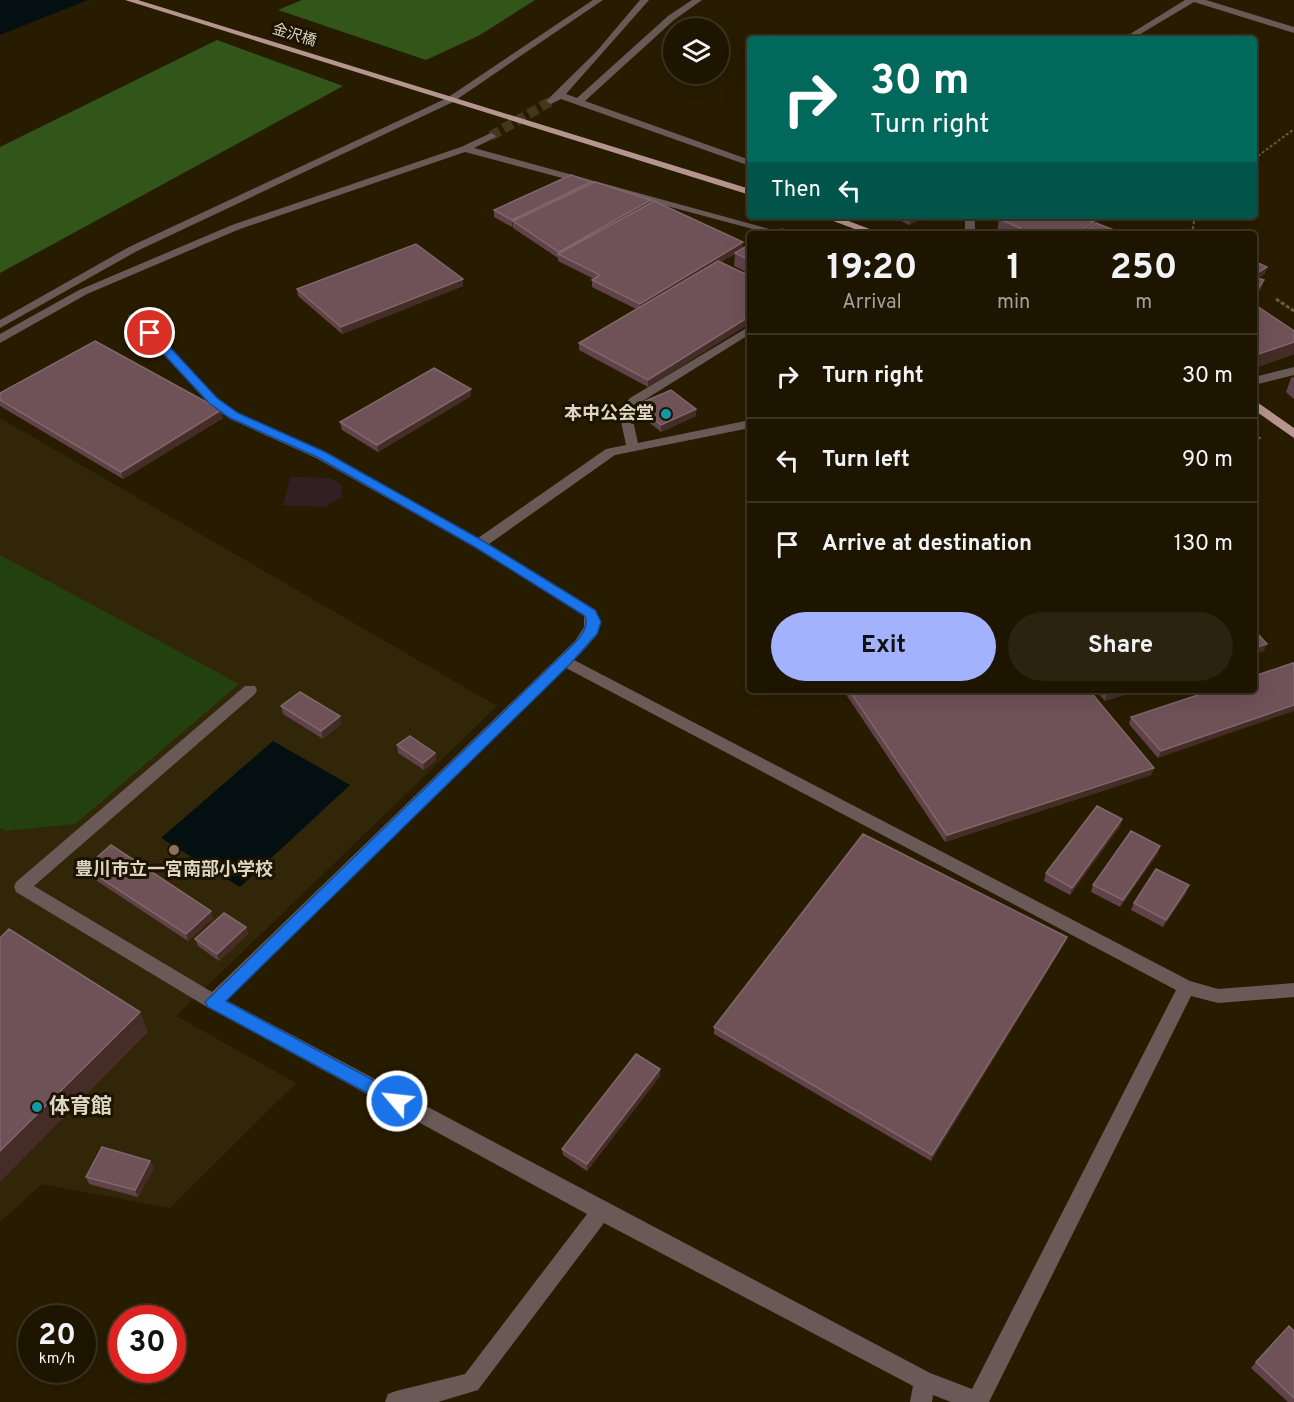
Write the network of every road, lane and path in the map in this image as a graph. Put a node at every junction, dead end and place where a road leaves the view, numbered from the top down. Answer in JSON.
{"nodes":[{"id":1,"x":129,"y":0,"type":"edge"},
{"id":2,"x":599,"y":0,"type":"edge"},
{"id":3,"x":645,"y":0,"type":"edge"},
{"id":4,"x":698,"y":0,"type":"edge"},
{"id":5,"x":1191,"y":0,"type":"edge"},
{"id":6,"x":1197,"y":0,"type":"edge"},
{"id":7,"x":1294,"y":30,"type":"edge"},
{"id":8,"x":1131,"y":36,"type":"edge"},
{"id":9,"x":450,"y":100,"type":"junction"},
{"id":10,"x":578,"y":102,"type":"junction"},
{"id":11,"x":1294,"y":129,"type":"edge"},
{"id":12,"x":491,"y":136,"type":"tunnel mouth"},
{"id":13,"x":465,"y":149,"type":"junction"},
{"id":14,"x":1257,"y":157,"type":"edge"},
{"id":15,"x":747,"y":162,"type":"edge"},
{"id":16,"x":747,"y":191,"type":"edge"},
{"id":17,"x":834,"y":219,"type":"edge"},
{"id":18,"x":772,"y":231,"type":"edge"},
{"id":19,"x":869,"y":231,"type":"edge"},
{"id":20,"x":1276,"y":299,"type":"dead end"},
{"id":21,"x":1294,"y":311,"type":"edge"},
{"id":22,"x":134,"y":316,"type":"dead end"},
{"id":23,"x":0,"y":325,"type":"edge"},
{"id":24,"x":747,"y":331,"type":"edge"},
{"id":25,"x":0,"y":339,"type":"edge"},
{"id":26,"x":1294,"y":371,"type":"edge"},
{"id":27,"x":1257,"y":380,"type":"edge"},
{"id":28,"x":1257,"y":406,"type":"edge"},
{"id":29,"x":747,"y":425,"type":"edge"},
{"id":30,"x":1294,"y":434,"type":"edge"},
{"id":31,"x":633,"y":448,"type":"junction"},
{"id":32,"x":479,"y":544,"type":"junction"},
{"id":33,"x":564,"y":661,"type":"junction"},
{"id":34,"x":250,"y":690,"type":"dead end"},
{"id":35,"x":1186,"y":987,"type":"junction"},
{"id":36,"x":1294,"y":990,"type":"edge"},
{"id":37,"x":213,"y":1002,"type":"junction"},
{"id":38,"x":601,"y":1211,"type":"junction"},
{"id":39,"x":923,"y":1392,"type":"edge"},
{"id":40,"x":396,"y":1402,"type":"edge"},
{"id":41,"x":977,"y":1402,"type":"edge"}],
"edges":[{"from":1,"to":9,"type":"main road","name":"金沢橋"},
{"from":2,"to":9,"type":"street"},
{"from":3,"to":10,"type":"street"},
{"from":4,"to":10,"type":"street"},
{"from":5,"to":8,"type":"street"},
{"from":6,"to":7,"type":"street"},
{"from":9,"to":16,"type":"main road","name":"金沢橋"},
{"from":9,"to":23,"type":"street"},
{"from":10,"to":15,"type":"street"},
{"from":11,"to":14,"type":"path"},
{"from":12,"to":13,"type":"street"},
{"from":13,"to":18,"type":"street"},
{"from":13,"to":25,"type":"street"},
{"from":17,"to":19,"type":"main road"},
{"from":20,"to":21,"type":"path"},
{"from":22,"to":32,"type":"street"},
{"from":24,"to":31,"type":"street"},
{"from":26,"to":27,"type":"street"},
{"from":28,"to":30,"type":"main road"},
{"from":29,"to":31,"type":"street"},
{"from":31,"to":32,"type":"street"},
{"from":32,"to":33,"type":"street"},
{"from":33,"to":35,"type":"street"},
{"from":33,"to":37,"type":"street"},
{"from":34,"to":37,"type":"street"},
{"from":35,"to":36,"type":"street"},
{"from":35,"to":41,"type":"street"},
{"from":37,"to":38,"type":"street"},
{"from":38,"to":39,"type":"street"},
{"from":38,"to":40,"type":"street"},
{"from":39,"to":41,"type":"street"}]}
